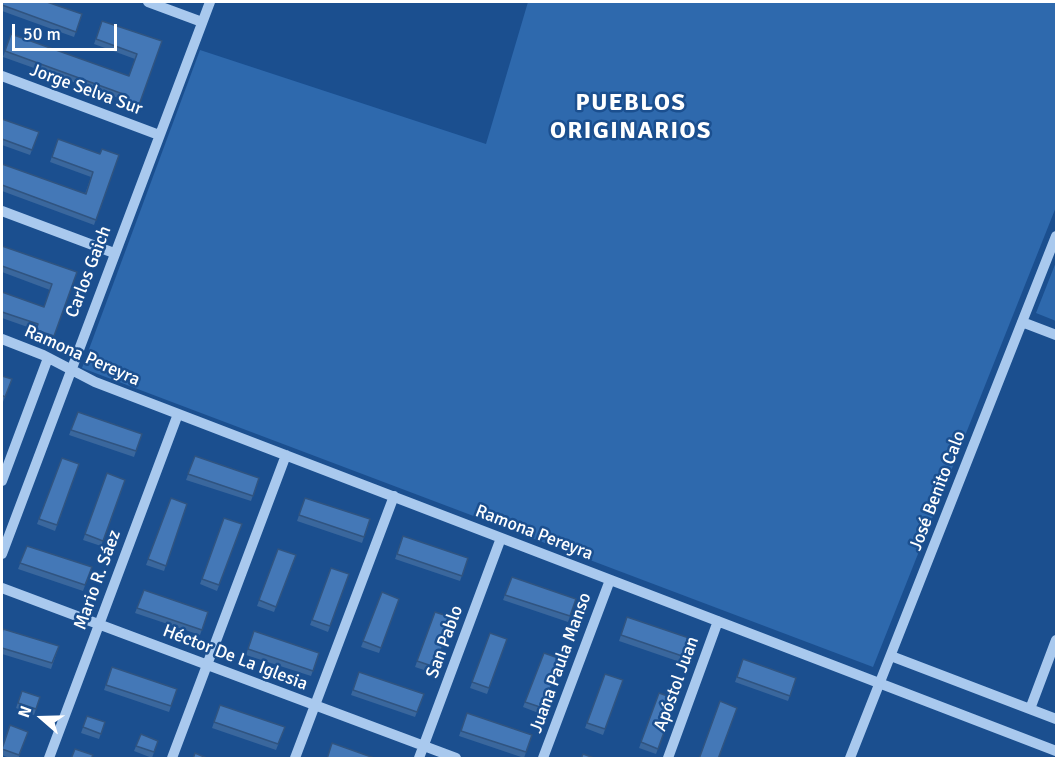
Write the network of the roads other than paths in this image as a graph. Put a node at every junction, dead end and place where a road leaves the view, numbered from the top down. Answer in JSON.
{"nodes":[{"id":1,"x":148,"y":2,"type":"edge"},
{"id":2,"x":210,"y":2,"type":"edge"},
{"id":3,"x":202,"y":22,"type":"junction"},
{"id":4,"x":2,"y":76,"type":"edge"},
{"id":5,"x":159,"y":135,"type":"junction"},
{"id":6,"x":2,"y":211,"type":"edge"},
{"id":7,"x":1056,"y":236,"type":"edge"},
{"id":8,"x":114,"y":253,"type":"junction"},
{"id":9,"x":1022,"y":322,"type":"junction"},
{"id":10,"x":1056,"y":335,"type":"edge"},
{"id":11,"x":2,"y":339,"type":"edge"},
{"id":12,"x":48,"y":358,"type":"junction"},
{"id":13,"x":70,"y":370,"type":"junction"},
{"id":14,"x":178,"y":414,"type":"junction"},
{"id":15,"x":286,"y":455,"type":"junction"},
{"id":16,"x":2,"y":482,"type":"edge"},
{"id":17,"x":394,"y":496,"type":"junction"},
{"id":18,"x":501,"y":538,"type":"junction"},
{"id":19,"x":2,"y":554,"type":"edge"},
{"id":20,"x":610,"y":579,"type":"junction"},
{"id":21,"x":2,"y":588,"type":"edge"},
{"id":22,"x":718,"y":621,"type":"junction"},
{"id":23,"x":99,"y":624,"type":"junction"},
{"id":24,"x":1056,"y":640,"type":"edge"},
{"id":25,"x":891,"y":656,"type":"junction"},
{"id":26,"x":207,"y":665,"type":"junction"},
{"id":27,"x":880,"y":683,"type":"junction"},
{"id":28,"x":315,"y":706,"type":"junction"},
{"id":29,"x":1030,"y":709,"type":"junction"},
{"id":30,"x":1056,"y":719,"type":"edge"},
{"id":31,"x":423,"y":746,"type":"junction"},
{"id":32,"x":1056,"y":751,"type":"edge"},
{"id":33,"x":49,"y":759,"type":"edge"},
{"id":34,"x":172,"y":759,"type":"edge"},
{"id":35,"x":295,"y":759,"type":"edge"},
{"id":36,"x":419,"y":759,"type":"edge"},
{"id":37,"x":456,"y":759,"type":"edge"},
{"id":38,"x":543,"y":759,"type":"edge"},
{"id":39,"x":668,"y":759,"type":"edge"},
{"id":40,"x":850,"y":759,"type":"edge"}],
"edges":[{"from":1,"to":3,"type":"street"},
{"from":2,"to":3,"type":"street","name":"Carlos Gaich"},
{"from":3,"to":5,"type":"street","name":"Carlos Gaich"},
{"from":4,"to":5,"type":"street","name":"Jorge Selva Sur"},
{"from":5,"to":8,"type":"street","name":"Carlos Gaich"},
{"from":6,"to":8,"type":"street"},
{"from":7,"to":9,"type":"street","name":"José Benito Calo"},
{"from":8,"to":13,"type":"street","name":"Carlos Gaich"},
{"from":9,"to":10,"type":"street"},
{"from":9,"to":25,"type":"street","name":"José Benito Calo"},
{"from":11,"to":12,"type":"street","name":"Ramona Pereyra"},
{"from":12,"to":13,"type":"street","name":"Ramona Pereyra"},
{"from":12,"to":16,"type":"street"},
{"from":13,"to":14,"type":"street","name":"Ramona Pereyra"},
{"from":13,"to":19,"type":"street","name":"Carlos Gaich"},
{"from":14,"to":15,"type":"street","name":"Ramona Pereyra"},
{"from":14,"to":23,"type":"street","name":"Mario R. Sáez"},
{"from":15,"to":17,"type":"street","name":"Ramona Pereyra"},
{"from":15,"to":26,"type":"street"},
{"from":17,"to":18,"type":"street","name":"Ramona Pereyra"},
{"from":17,"to":28,"type":"street"},
{"from":18,"to":20,"type":"street","name":"Ramona Pereyra"},
{"from":18,"to":31,"type":"street","name":"San Pablo"},
{"from":20,"to":22,"type":"street","name":"Ramona Pereyra"},
{"from":20,"to":38,"type":"street","name":"Juana Paula Manso"},
{"from":21,"to":23,"type":"street","name":"Héctor De La Iglesia"},
{"from":22,"to":27,"type":"street","name":"Ramona Pereyra"},
{"from":22,"to":39,"type":"street","name":"Apóstol Juan"},
{"from":23,"to":26,"type":"street","name":"Héctor De La Iglesia"},
{"from":23,"to":33,"type":"street","name":"Mario R. Sáez"},
{"from":24,"to":29,"type":"street"},
{"from":25,"to":27,"type":"street","name":"José Benito Calo"},
{"from":25,"to":29,"type":"street"},
{"from":26,"to":28,"type":"street","name":"Héctor De La Iglesia"},
{"from":26,"to":34,"type":"street"},
{"from":27,"to":32,"type":"street","name":"Ramona Pereyra"},
{"from":27,"to":40,"type":"street","name":"José Benito Calo"},
{"from":28,"to":31,"type":"street","name":"Héctor De La Iglesia"},
{"from":28,"to":35,"type":"street"},
{"from":29,"to":30,"type":"street"},
{"from":31,"to":36,"type":"street","name":"San Pablo"},
{"from":31,"to":37,"type":"street","name":"Héctor De La Iglesia"}]}
